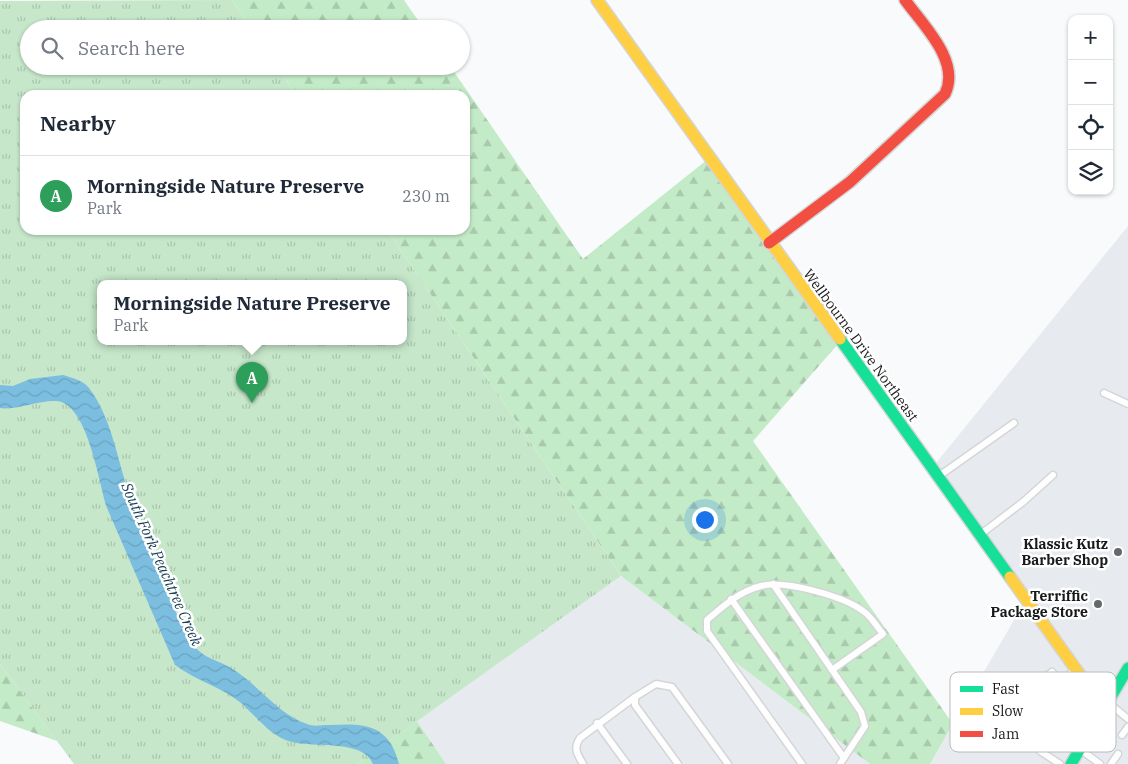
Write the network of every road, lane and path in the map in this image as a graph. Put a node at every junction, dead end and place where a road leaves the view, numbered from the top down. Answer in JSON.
{"nodes":[{"id":1,"x":597,"y":0,"type":"edge"},
{"id":2,"x":905,"y":0,"type":"edge"},
{"id":3,"x":769,"y":243,"type":"junction"},
{"id":4,"x":1104,"y":393,"type":"dead end"},
{"id":5,"x":1128,"y":404,"type":"edge"},
{"id":6,"x":1014,"y":423,"type":"dead end"},
{"id":7,"x":1053,"y":475,"type":"dead end"},
{"id":8,"x":938,"y":477,"type":"junction"},
{"id":9,"x":980,"y":535,"type":"junction"},
{"id":10,"x":773,"y":584,"type":"junction"},
{"id":11,"x":731,"y":598,"type":"junction"},
{"id":12,"x":1128,"y":668,"type":"edge"},
{"id":13,"x":1076,"y":669,"type":"junction"},
{"id":14,"x":832,"y":670,"type":"junction"},
{"id":15,"x":1073,"y":672,"type":"edge"},
{"id":16,"x":1078,"y":672,"type":"edge"},
{"id":17,"x":1116,"y":688,"type":"edge"},
{"id":18,"x":635,"y":697,"type":"junction"},
{"id":19,"x":1116,"y":709,"type":"edge"},
{"id":20,"x":1128,"y":719,"type":"edge"},
{"id":21,"x":597,"y":723,"type":"junction"},
{"id":22,"x":1128,"y":727,"type":"edge"},
{"id":23,"x":1122,"y":736,"type":"dead end"},
{"id":24,"x":1042,"y":752,"type":"edge"},
{"id":25,"x":1078,"y":752,"type":"edge"},
{"id":26,"x":1084,"y":752,"type":"edge"},
{"id":27,"x":1118,"y":754,"type":"dead end"},
{"id":28,"x":842,"y":761,"type":"edge"},
{"id":29,"x":583,"y":764,"type":"edge"},
{"id":30,"x":627,"y":764,"type":"edge"},
{"id":31,"x":678,"y":764,"type":"edge"},
{"id":32,"x":728,"y":764,"type":"edge"},
{"id":33,"x":802,"y":764,"type":"edge"},
{"id":34,"x":1060,"y":764,"type":"edge"},
{"id":35,"x":1071,"y":764,"type":"edge"},
{"id":36,"x":1100,"y":764,"type":"edge"},
{"id":37,"x":1111,"y":764,"type":"edge"}],
"edges":[{"from":1,"to":3,"type":"street","name":"Wellbourne Drive Northeast"},
{"from":2,"to":3,"type":"street"},
{"from":3,"to":8,"type":"street","name":"Wellbourne Drive Northeast"},
{"from":4,"to":5,"type":"lane"},
{"from":6,"to":8,"type":"lane"},
{"from":7,"to":9,"type":"lane"},
{"from":8,"to":9,"type":"street","name":"Wellbourne Drive Northeast"},
{"from":9,"to":13,"type":"street","name":"Wellbourne Drive Northeast"},
{"from":10,"to":11,"type":"lane"},
{"from":10,"to":14,"type":"lane"},
{"from":10,"to":14,"type":"lane"},
{"from":11,"to":28,"type":"lane"},
{"from":11,"to":33,"type":"lane"},
{"from":12,"to":17,"type":"street"},
{"from":13,"to":15,"type":"lane"},
{"from":13,"to":16,"type":"street","name":"Wellbourne Drive Northeast"},
{"from":14,"to":28,"type":"lane"},
{"from":18,"to":21,"type":"lane"},
{"from":18,"to":31,"type":"lane"},
{"from":18,"to":32,"type":"lane"},
{"from":19,"to":20,"type":"lane"},
{"from":21,"to":29,"type":"lane"},
{"from":21,"to":30,"type":"lane"},
{"from":22,"to":23,"type":"lane"},
{"from":24,"to":34,"type":"lane"},
{"from":25,"to":35,"type":"street"},
{"from":26,"to":36,"type":"lane"},
{"from":27,"to":37,"type":"lane"}]}
